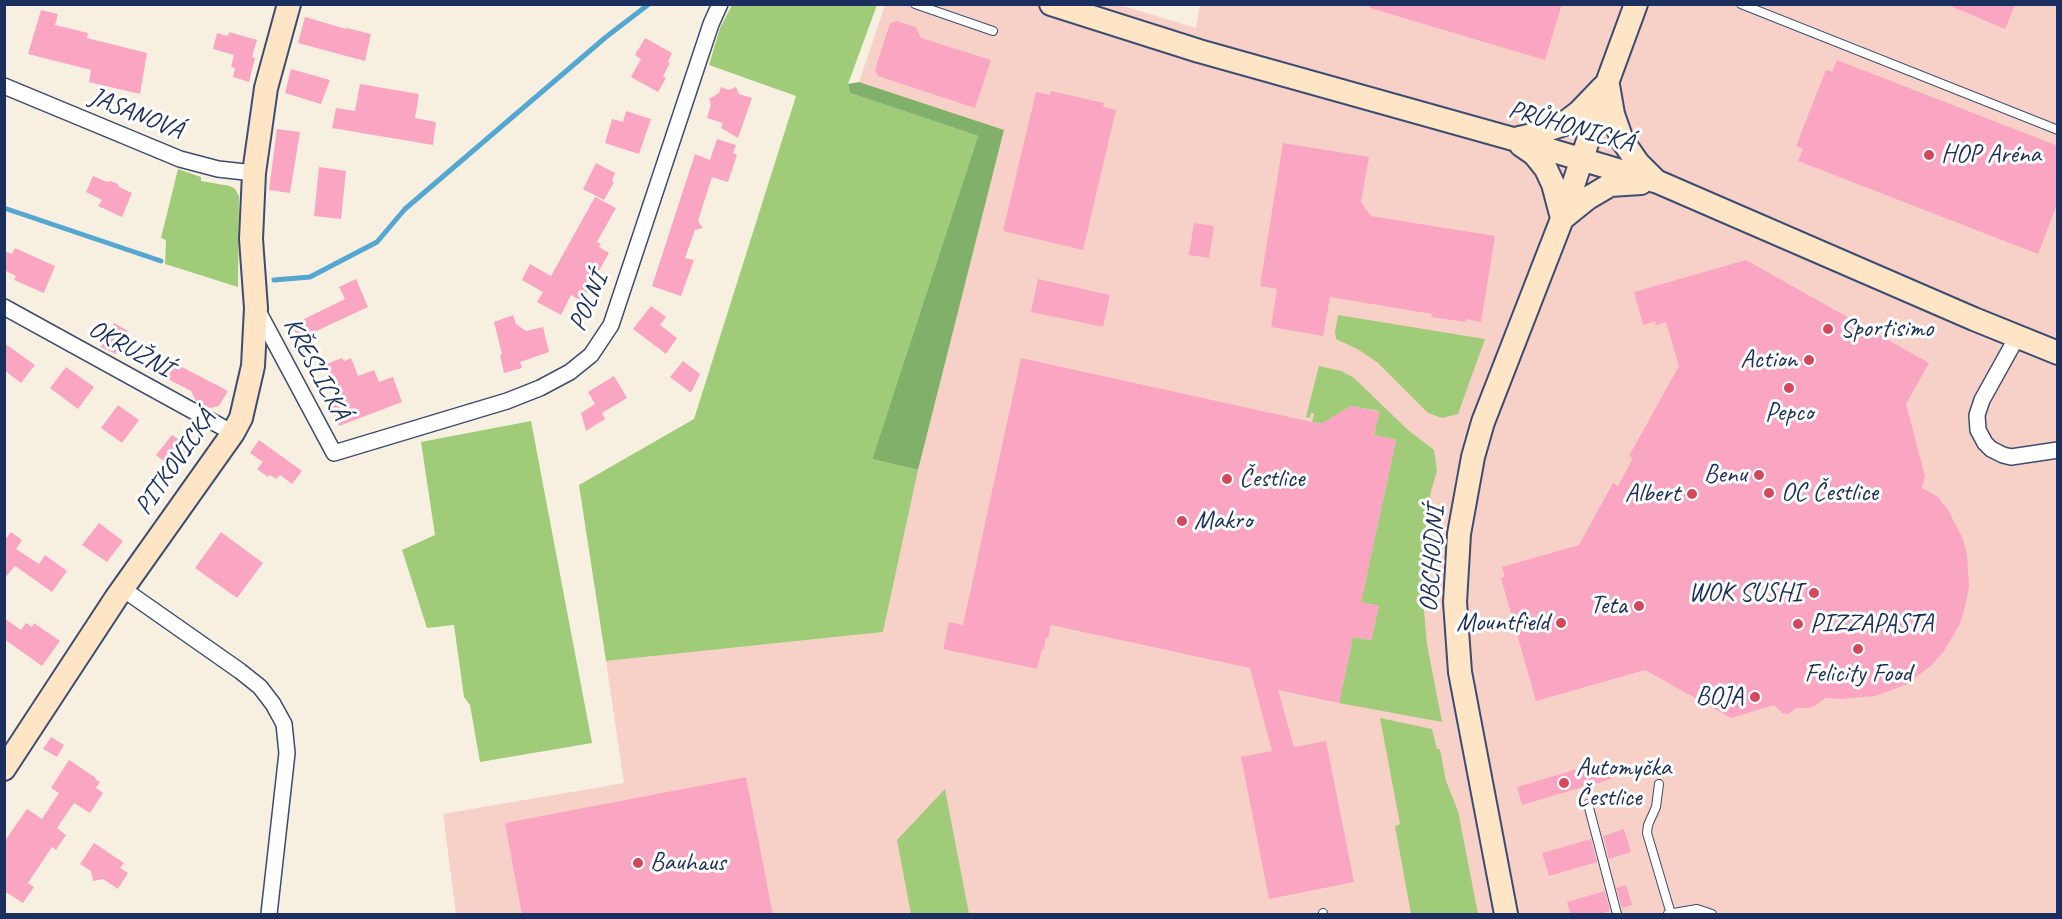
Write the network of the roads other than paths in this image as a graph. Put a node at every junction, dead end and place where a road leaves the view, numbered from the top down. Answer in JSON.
{"nodes":[{"id":1,"x":289,"y":4,"type":"edge"},
{"id":2,"x":720,"y":4,"type":"edge"},
{"id":3,"x":915,"y":4,"type":"edge"},
{"id":4,"x":1052,"y":4,"type":"edge"},
{"id":5,"x":1636,"y":4,"type":"edge"},
{"id":6,"x":1741,"y":4,"type":"edge"},
{"id":7,"x":993,"y":31,"type":"dead end"},
{"id":8,"x":1607,"y":83,"type":"junction"},
{"id":9,"x":4,"y":86,"type":"edge"},
{"id":10,"x":2058,"y":130,"type":"edge"},
{"id":11,"x":1513,"y":139,"type":"junction"},
{"id":12,"x":1581,"y":160,"type":"junction"},
{"id":13,"x":254,"y":172,"type":"junction"},
{"id":14,"x":1658,"y":182,"type":"junction"},
{"id":15,"x":1562,"y":219,"type":"junction"},
{"id":16,"x":4,"y":307,"type":"edge"},
{"id":17,"x":256,"y":308,"type":"junction"},
{"id":18,"x":2017,"y":337,"type":"junction"},
{"id":19,"x":2058,"y":353,"type":"edge"},
{"id":20,"x":233,"y":433,"type":"junction"},
{"id":21,"x":2058,"y":450,"type":"edge"},
{"id":22,"x":334,"y":453,"type":"joint"},
{"id":23,"x":123,"y":588,"type":"junction"},
{"id":24,"x":4,"y":770,"type":"edge"},
{"id":25,"x":1659,"y":784,"type":"dead end"},
{"id":26,"x":1588,"y":804,"type":"dead end"},
{"id":27,"x":1669,"y":914,"type":"edge"},
{"id":28,"x":269,"y":915,"type":"edge"},
{"id":29,"x":1506,"y":915,"type":"edge"},
{"id":30,"x":1617,"y":915,"type":"edge"},
{"id":31,"x":1712,"y":915,"type":"edge"}],
"edges":[{"from":1,"to":13,"type":"street","name":"PITKOVICKÁ"},
{"from":2,"to":22,"type":"street","name":"POLNÍ"},
{"from":3,"to":7,"type":"lane"},
{"from":4,"to":11,"type":"street","name":"PRŮHONICKÁ"},
{"from":5,"to":8,"type":"street","name":"OBCHODNÍ"},
{"from":6,"to":10,"type":"lane"},
{"from":8,"to":11,"type":"street"},
{"from":8,"to":12,"type":"street","name":"OBCHODNÍ"},
{"from":8,"to":14,"type":"street"},
{"from":9,"to":13,"type":"street","name":"JASANOVÁ"},
{"from":11,"to":12,"type":"street","name":"PRŮHONICKÁ"},
{"from":11,"to":15,"type":"street"},
{"from":12,"to":14,"type":"street","name":"PRŮHONICKÁ"},
{"from":12,"to":15,"type":"street","name":"OBCHODNÍ"},
{"from":13,"to":17,"type":"street","name":"PITKOVICKÁ"},
{"from":14,"to":15,"type":"street","name":"OBCHODNÍ"},
{"from":14,"to":18,"type":"street","name":"PRŮHONICKÁ"},
{"from":15,"to":29,"type":"street","name":"OBCHODNÍ"},
{"from":16,"to":20,"type":"street","name":"OKRUŽNÍ"},
{"from":17,"to":20,"type":"street","name":"PITKOVICKÁ"},
{"from":17,"to":22,"type":"street","name":"KŘESLICKÁ"},
{"from":18,"to":19,"type":"street","name":"PRŮHONICKÁ"},
{"from":18,"to":21,"type":"street"},
{"from":20,"to":23,"type":"street","name":"PITKOVICKÁ"},
{"from":23,"to":24,"type":"street","name":"PITKOVICKÁ"},
{"from":23,"to":28,"type":"street"},
{"from":25,"to":27,"type":"lane"},
{"from":26,"to":30,"type":"lane"},
{"from":27,"to":31,"type":"lane"}]}
